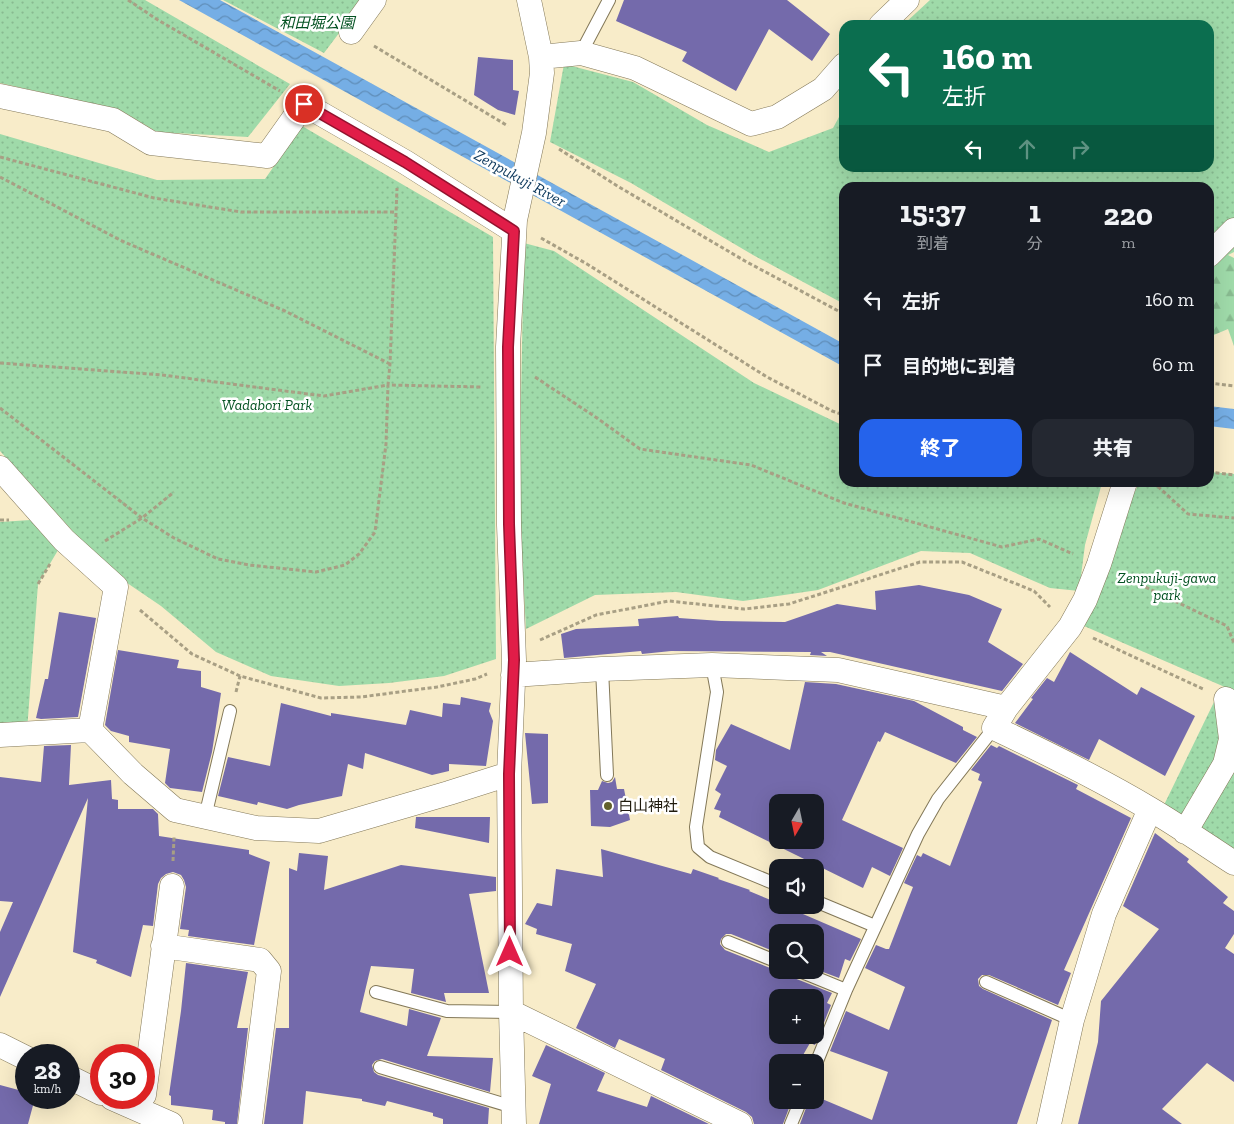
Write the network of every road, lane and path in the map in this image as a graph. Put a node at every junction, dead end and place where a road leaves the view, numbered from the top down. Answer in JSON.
{"nodes":[{"id":1,"x":128,"y":0,"type":"edge"},
{"id":2,"x":374,"y":0,"type":"edge"},
{"id":3,"x":529,"y":0,"type":"edge"},
{"id":4,"x":609,"y":0,"type":"edge"},
{"id":5,"x":907,"y":0,"type":"edge"},
{"id":6,"x":886,"y":20,"type":"edge"},
{"id":7,"x":351,"y":32,"type":"joint"},
{"id":8,"x":581,"y":53,"type":"junction"},
{"id":9,"x":541,"y":57,"type":"junction"},
{"id":10,"x":839,"y":70,"type":"edge"},
{"id":11,"x":0,"y":96,"type":"edge"},
{"id":12,"x":304,"y":104,"type":"junction"},
{"id":13,"x":533,"y":139,"type":"junction"},
{"id":14,"x":0,"y":157,"type":"edge"},
{"id":15,"x":399,"y":159,"type":"junction"},
{"id":16,"x":0,"y":177,"type":"edge"},
{"id":17,"x":396,"y":212,"type":"junction"},
{"id":18,"x":514,"y":225,"type":"junction"},
{"id":19,"x":1234,"y":230,"type":"edge"},
{"id":20,"x":1214,"y":250,"type":"edge"},
{"id":21,"x":839,"y":311,"type":"edge"},
{"id":22,"x":508,"y":360,"type":"junction"},
{"id":23,"x":0,"y":363,"type":"edge"},
{"id":24,"x":390,"y":364,"type":"junction"},
{"id":25,"x":388,"y":384,"type":"junction"},
{"id":26,"x":1214,"y":384,"type":"edge"},
{"id":27,"x":1234,"y":386,"type":"edge"},
{"id":28,"x":508,"y":388,"type":"junction"},
{"id":29,"x":0,"y":408,"type":"edge"},
{"id":30,"x":839,"y":413,"type":"edge"},
{"id":31,"x":0,"y":468,"type":"edge"},
{"id":32,"x":1214,"y":473,"type":"edge"},
{"id":33,"x":1234,"y":475,"type":"edge"},
{"id":34,"x":1123,"y":487,"type":"edge"},
{"id":35,"x":1158,"y":487,"type":"edge"},
{"id":36,"x":174,"y":492,"type":"dead end"},
{"id":37,"x":142,"y":518,"type":"junction"},
{"id":38,"x":1234,"y":518,"type":"edge"},
{"id":39,"x":82,"y":556,"type":"junction"},
{"id":40,"x":1099,"y":564,"type":"junction"},
{"id":41,"x":116,"y":587,"type":"junction"},
{"id":42,"x":1070,"y":627,"type":"junction"},
{"id":43,"x":1234,"y":643,"type":"edge"},
{"id":44,"x":712,"y":665,"type":"junction"},
{"id":45,"x":513,"y":668,"type":"junction"},
{"id":46,"x":602,"y":669,"type":"junction"},
{"id":47,"x":1226,"y":699,"type":"joint"},
{"id":48,"x":230,"y":712,"type":"dead end"},
{"id":49,"x":1000,"y":718,"type":"junction"},
{"id":50,"x":90,"y":730,"type":"junction"},
{"id":51,"x":0,"y":735,"type":"edge"},
{"id":52,"x":1231,"y":752,"type":"edge"},
{"id":53,"x":509,"y":774,"type":"junction"},
{"id":54,"x":607,"y":775,"type":"dead end"},
{"id":55,"x":1150,"y":809,"type":"junction"},
{"id":56,"x":176,"y":810,"type":"junction"},
{"id":57,"x":205,"y":817,"type":"junction"},
{"id":58,"x":1185,"y":832,"type":"junction"},
{"id":59,"x":1234,"y":863,"type":"edge"},
{"id":60,"x":769,"y":881,"type":"edge"},
{"id":61,"x":172,"y":886,"type":"joint"},
{"id":62,"x":824,"y":905,"type":"edge"},
{"id":63,"x":875,"y":926,"type":"junction"},
{"id":64,"x":728,"y":942,"type":"dead end"},
{"id":65,"x":163,"y":946,"type":"junction"},
{"id":66,"x":769,"y":958,"type":"edge"},
{"id":67,"x":819,"y":979,"type":"edge"},
{"id":68,"x":986,"y":982,"type":"dead end"},
{"id":69,"x":846,"y":990,"type":"junction"},
{"id":70,"x":376,"y":992,"type":"dead end"},
{"id":71,"x":511,"y":1012,"type":"junction"},
{"id":72,"x":1072,"y":1020,"type":"junction"},
{"id":73,"x":150,"y":1044,"type":"edge"},
{"id":74,"x":0,"y":1045,"type":"edge"},
{"id":75,"x":15,"y":1052,"type":"edge"},
{"id":76,"x":820,"y":1054,"type":"edge"},
{"id":77,"x":380,"y":1067,"type":"dead end"},
{"id":78,"x":153,"y":1109,"type":"edge"},
{"id":79,"x":797,"y":1109,"type":"edge"},
{"id":80,"x":513,"y":1115,"type":"edge"},
{"id":81,"x":171,"y":1124,"type":"edge"},
{"id":82,"x":250,"y":1124,"type":"edge"},
{"id":83,"x":740,"y":1124,"type":"edge"},
{"id":84,"x":791,"y":1124,"type":"edge"},
{"id":85,"x":1048,"y":1124,"type":"edge"}],
"edges":[{"from":1,"to":12,"type":"path"},
{"from":2,"to":7,"type":"street"},
{"from":3,"to":9,"type":"street"},
{"from":4,"to":8,"type":"lane"},
{"from":5,"to":6,"type":"street"},
{"from":7,"to":13,"type":"path"},
{"from":8,"to":9,"type":"street"},
{"from":8,"to":10,"type":"street"},
{"from":9,"to":13,"type":"street"},
{"from":11,"to":12,"type":"street"},
{"from":12,"to":15,"type":"street"},
{"from":13,"to":18,"type":"street"},
{"from":13,"to":21,"type":"path"},
{"from":14,"to":17,"type":"path"},
{"from":15,"to":17,"type":"path"},
{"from":15,"to":18,"type":"street"},
{"from":16,"to":24,"type":"path"},
{"from":17,"to":24,"type":"path"},
{"from":18,"to":22,"type":"street"},
{"from":18,"to":30,"type":"path"},
{"from":19,"to":20,"type":"street"},
{"from":22,"to":28,"type":"street"},
{"from":22,"to":40,"type":"path"},
{"from":23,"to":25,"type":"path"},
{"from":24,"to":25,"type":"path"},
{"from":25,"to":28,"type":"path"},
{"from":25,"to":37,"type":"path"},
{"from":26,"to":27,"type":"path"},
{"from":28,"to":45,"type":"street"},
{"from":29,"to":37,"type":"path"},
{"from":31,"to":39,"type":"street"},
{"from":32,"to":33,"type":"path"},
{"from":34,"to":40,"type":"street"},
{"from":35,"to":38,"type":"path"},
{"from":36,"to":37,"type":"path"},
{"from":37,"to":39,"type":"path"},
{"from":39,"to":41,"type":"street"},
{"from":40,"to":42,"type":"street"},
{"from":40,"to":43,"type":"path"},
{"from":41,"to":45,"type":"path"},
{"from":41,"to":50,"type":"street"},
{"from":42,"to":45,"type":"path"},
{"from":42,"to":47,"type":"path"},
{"from":42,"to":49,"type":"street"},
{"from":44,"to":46,"type":"street"},
{"from":44,"to":49,"type":"street"},
{"from":44,"to":60,"type":"lane"},
{"from":45,"to":46,"type":"street"},
{"from":45,"to":53,"type":"street"},
{"from":46,"to":54,"type":"lane"},
{"from":47,"to":52,"type":"street"},
{"from":48,"to":57,"type":"lane"},
{"from":49,"to":55,"type":"street"},
{"from":49,"to":63,"type":"lane"},
{"from":50,"to":51,"type":"street"},
{"from":50,"to":56,"type":"street"},
{"from":52,"to":58,"type":"street"},
{"from":53,"to":57,"type":"street"},
{"from":53,"to":71,"type":"street"},
{"from":55,"to":58,"type":"street"},
{"from":55,"to":72,"type":"street"},
{"from":56,"to":57,"type":"street"},
{"from":56,"to":61,"type":"path"},
{"from":58,"to":59,"type":"street"},
{"from":61,"to":65,"type":"street"},
{"from":62,"to":63,"type":"lane"},
{"from":63,"to":69,"type":"lane"},
{"from":64,"to":66,"type":"lane"},
{"from":65,"to":73,"type":"street"},
{"from":65,"to":82,"type":"street"},
{"from":67,"to":69,"type":"lane"},
{"from":68,"to":72,"type":"lane"},
{"from":69,"to":76,"type":"lane"},
{"from":70,"to":71,"type":"lane"},
{"from":71,"to":80,"type":"street"},
{"from":71,"to":83,"type":"street"},
{"from":72,"to":85,"type":"street"},
{"from":74,"to":75,"type":"street"},
{"from":77,"to":80,"type":"lane"},
{"from":78,"to":81,"type":"street"},
{"from":79,"to":84,"type":"lane"}]}
